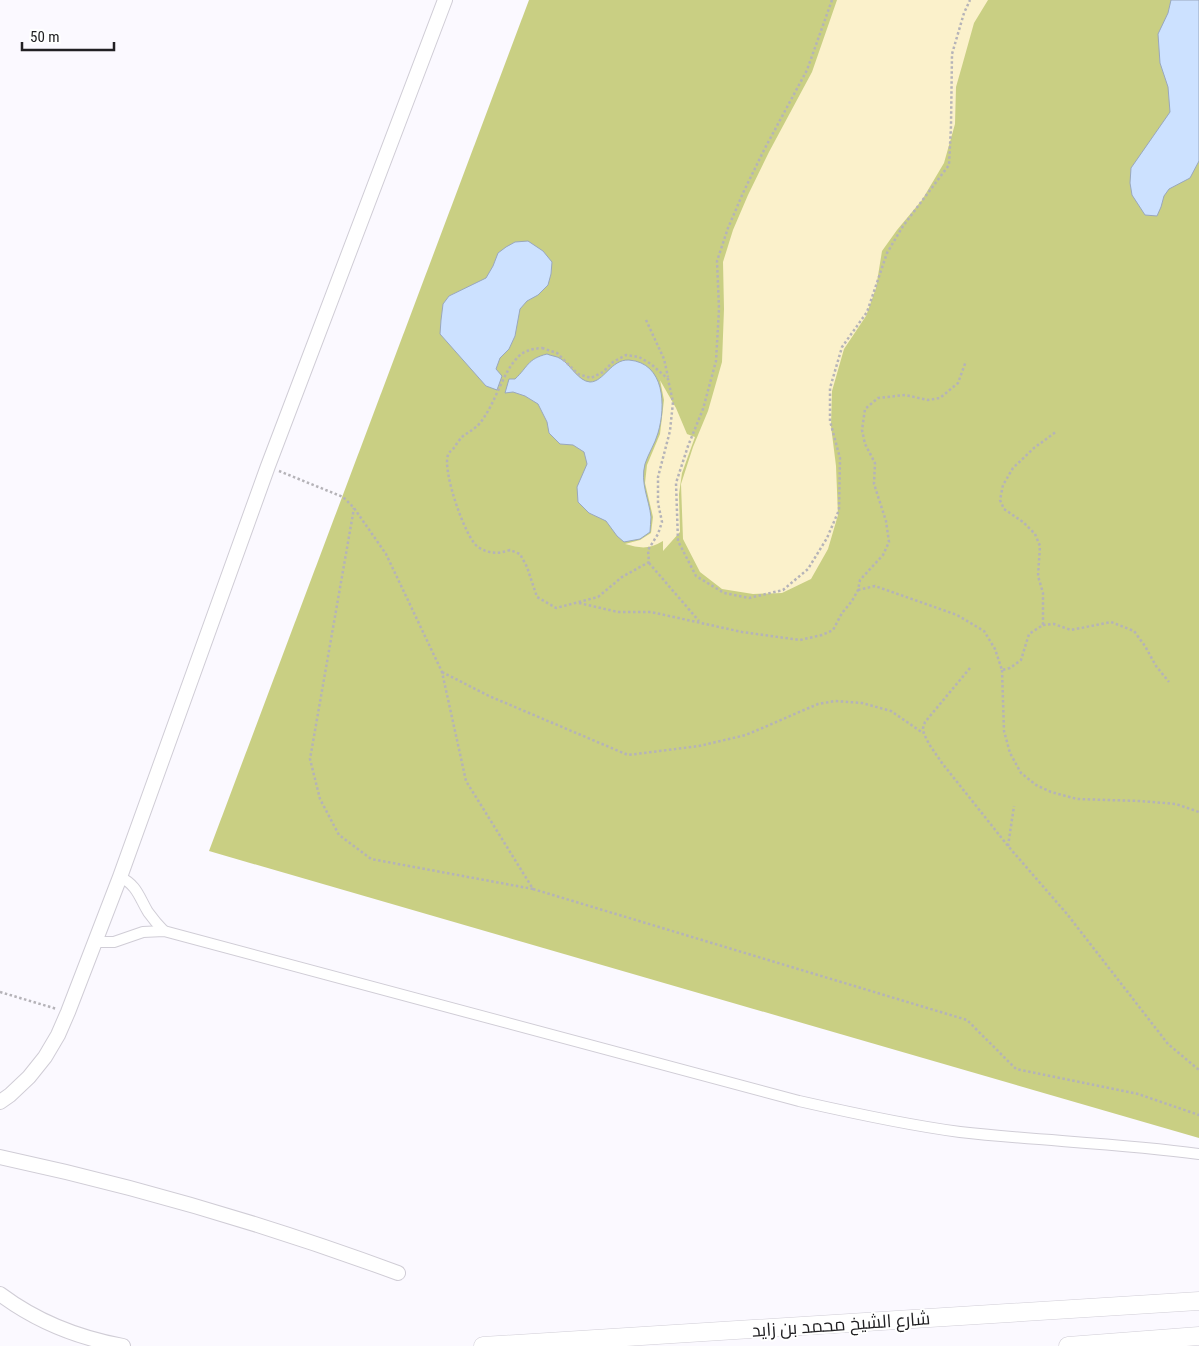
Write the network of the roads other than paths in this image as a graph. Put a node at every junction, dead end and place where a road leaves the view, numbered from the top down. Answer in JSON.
{"nodes":[{"id":1,"x":445,"y":0,"type":"edge"},
{"id":2,"x":120,"y":877,"type":"junction"},
{"id":3,"x":164,"y":931,"type":"junction"},
{"id":4,"x":96,"y":942,"type":"junction"},
{"id":5,"x":0,"y":1102,"type":"edge"},
{"id":6,"x":1199,"y":1154,"type":"edge"},
{"id":7,"x":0,"y":1158,"type":"edge"},
{"id":8,"x":398,"y":1272,"type":"dead end"},
{"id":9,"x":0,"y":1294,"type":"edge"},
{"id":10,"x":1199,"y":1300,"type":"edge"},
{"id":11,"x":1199,"y":1336,"type":"edge"},
{"id":12,"x":123,"y":1346,"type":"edge"},
{"id":13,"x":483,"y":1346,"type":"edge"},
{"id":14,"x":1068,"y":1346,"type":"edge"}],
"edges":[{"from":1,"to":2,"type":"street"},
{"from":2,"to":3,"type":"street"},
{"from":2,"to":4,"type":"street"},
{"from":3,"to":4,"type":"street"},
{"from":3,"to":6,"type":"street"},
{"from":4,"to":5,"type":"street"},
{"from":7,"to":8,"type":"street"},
{"from":9,"to":12,"type":"street"},
{"from":10,"to":13,"type":"highway","name":"شارع الشيخ محمد بن زايد"},
{"from":11,"to":14,"type":"highway"}]}
